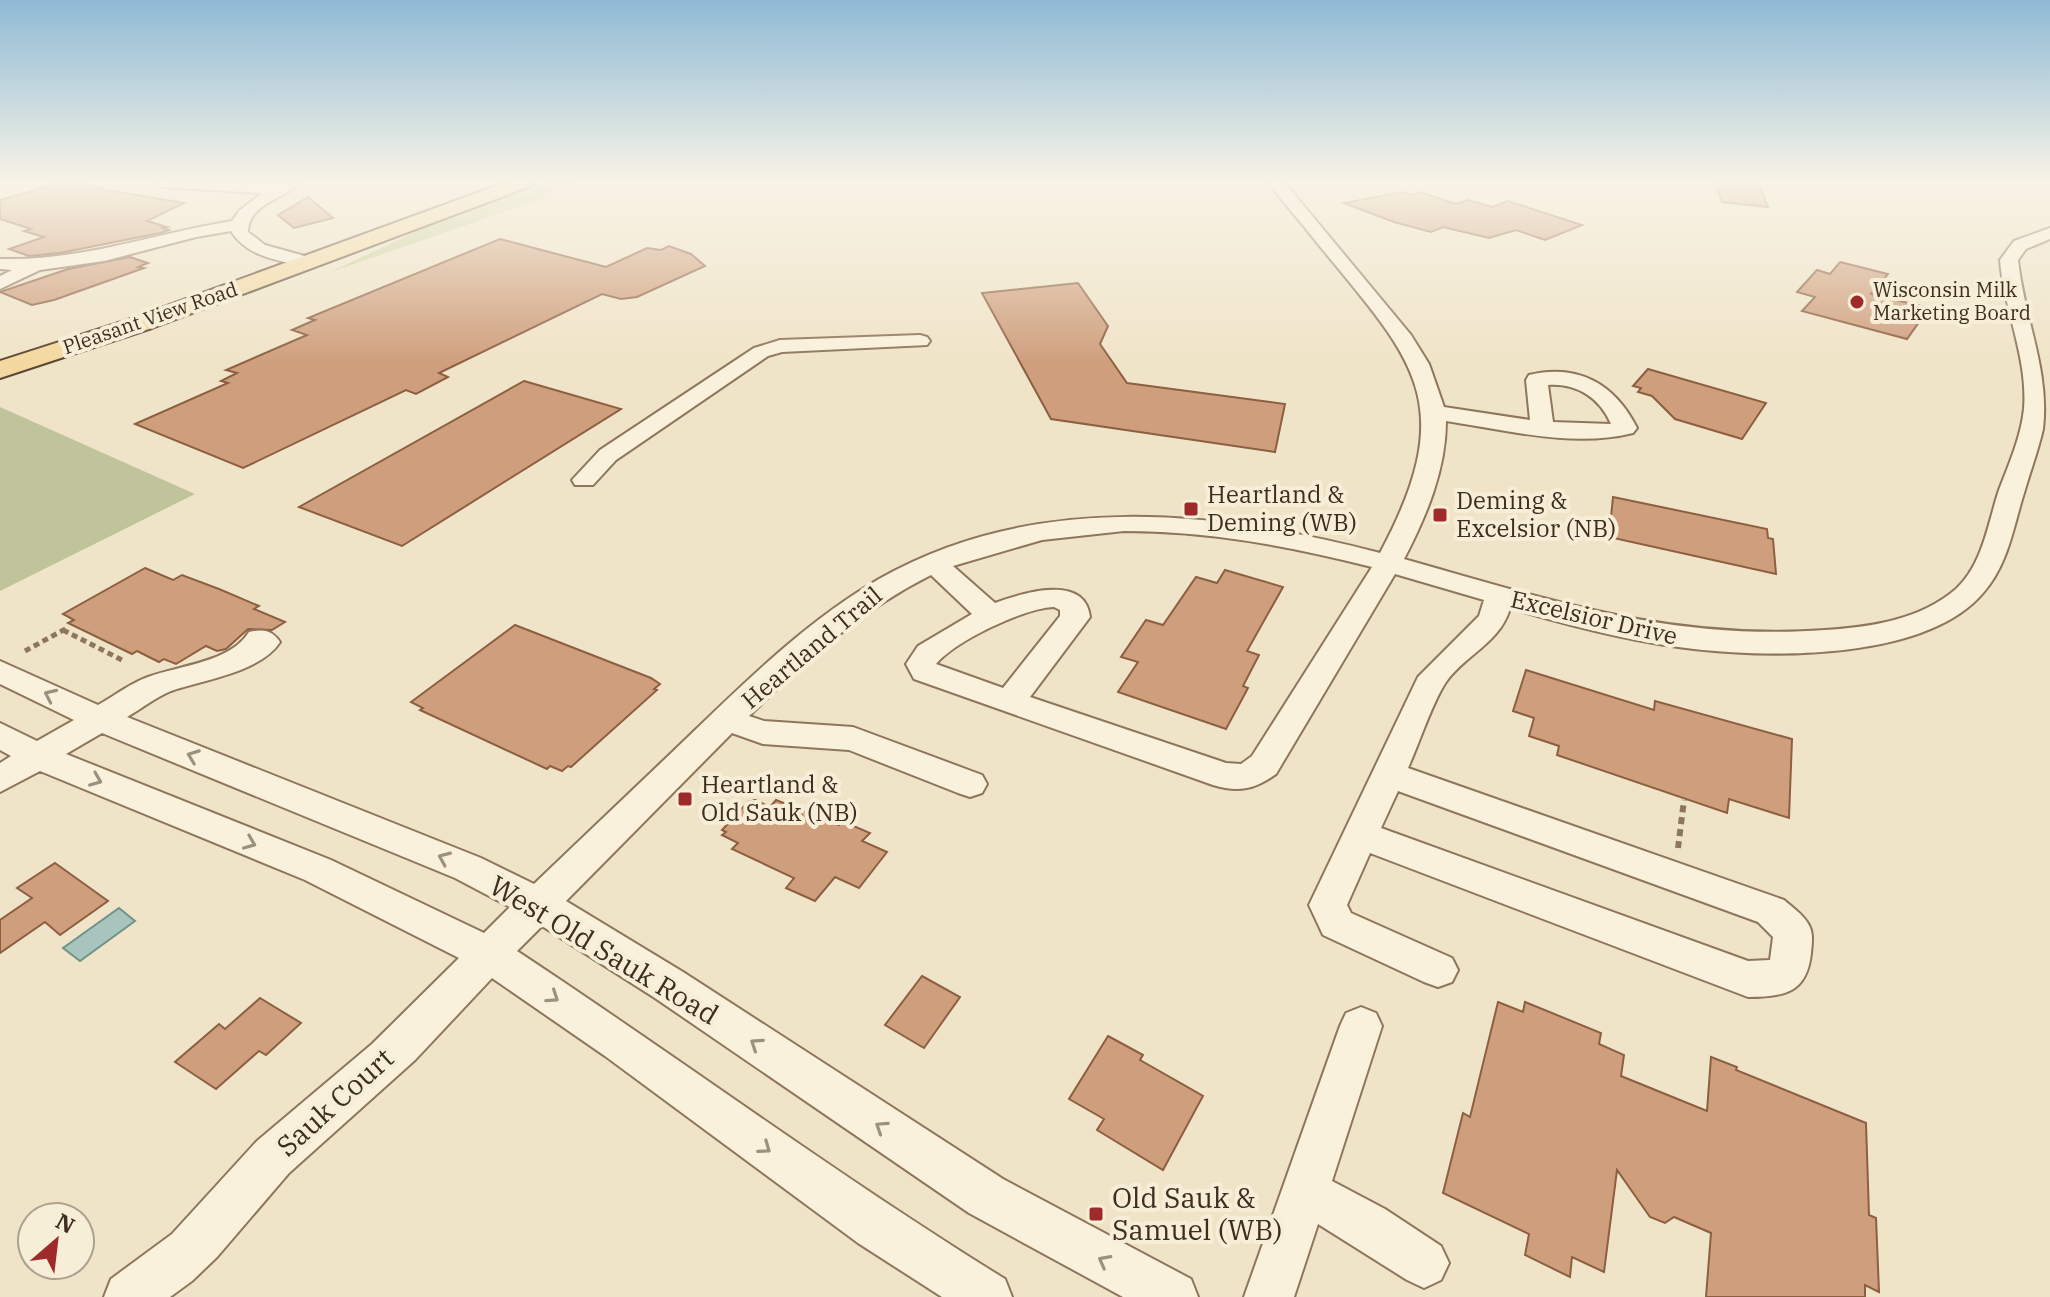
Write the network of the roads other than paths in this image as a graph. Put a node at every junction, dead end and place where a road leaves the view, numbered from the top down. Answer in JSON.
{"nodes":[{"id":1,"x":155,"y":243,"type":"edge"},
{"id":2,"x":249,"y":243,"type":"edge"},
{"id":3,"x":340,"y":243,"type":"edge"},
{"id":4,"x":346,"y":243,"type":"edge"},
{"id":5,"x":1325,"y":243,"type":"edge"},
{"id":6,"x":2026,"y":243,"type":"edge"},
{"id":7,"x":297,"y":259,"type":"junction"},
{"id":8,"x":0,"y":264,"type":"edge"},
{"id":9,"x":36,"y":265,"type":"junction"},
{"id":10,"x":0,"y":283,"type":"edge"},
{"id":11,"x":920,"y":341,"type":"dead end"},
{"id":12,"x":0,"y":355,"type":"edge"},
{"id":13,"x":0,"y":370,"type":"edge"},
{"id":14,"x":1435,"y":413,"type":"junction"},
{"id":15,"x":1542,"y":426,"type":"dead end"},
{"id":16,"x":584,"y":480,"type":"dead end"},
{"id":17,"x":934,"y":563,"type":"junction"},
{"id":18,"x":1388,"y":566,"type":"junction"},
{"id":19,"x":1499,"y":597,"type":"junction"},
{"id":20,"x":991,"y":615,"type":"junction"},
{"id":21,"x":260,"y":639,"type":"dead end"},
{"id":22,"x":0,"y":671,"type":"edge"},
{"id":23,"x":1009,"y":702,"type":"junction"},
{"id":24,"x":100,"y":719,"type":"junction"},
{"id":25,"x":727,"y":720,"type":"junction"},
{"id":26,"x":0,"y":735,"type":"edge"},
{"id":27,"x":37,"y":756,"type":"junction"},
{"id":28,"x":1388,"y":774,"type":"junction"},
{"id":29,"x":0,"y":779,"type":"edge"},
{"id":30,"x":970,"y":784,"type":"dead end"},
{"id":31,"x":1360,"y":835,"type":"junction"},
{"id":32,"x":539,"y":904,"type":"junction"},
{"id":33,"x":489,"y":954,"type":"junction"},
{"id":34,"x":1438,"y":970,"type":"dead end"},
{"id":35,"x":1361,"y":1026,"type":"dead end"},
{"id":36,"x":1304,"y":1191,"type":"junction"},
{"id":37,"x":1424,"y":1263,"type":"dead end"},
{"id":38,"x":129,"y":1297,"type":"edge"},
{"id":39,"x":987,"y":1297,"type":"edge"},
{"id":40,"x":1173,"y":1297,"type":"edge"},
{"id":41,"x":1269,"y":1297,"type":"edge"}],
"edges":[{"from":1,"to":9,"type":"street"},
{"from":2,"to":7,"type":"street"},
{"from":3,"to":7,"type":"main road","name":"Pleasant View Road"},
{"from":4,"to":7,"type":"main road","name":"Pleasant View Road"},
{"from":5,"to":14,"type":"street"},
{"from":6,"to":19,"type":"street","name":"Excelsior Drive"},
{"from":7,"to":12,"type":"main road","name":"Pleasant View Road"},
{"from":7,"to":13,"type":"main road","name":"Pleasant View Road"},
{"from":8,"to":9,"type":"street"},
{"from":9,"to":10,"type":"street"},
{"from":11,"to":16,"type":"street"},
{"from":14,"to":15,"type":"street"},
{"from":14,"to":18,"type":"street"},
{"from":17,"to":18,"type":"street","name":"Heartland Trail"},
{"from":17,"to":20,"type":"street"},
{"from":17,"to":25,"type":"street","name":"Heartland Trail"},
{"from":18,"to":19,"type":"street","name":"Excelsior Drive"},
{"from":18,"to":23,"type":"street"},
{"from":19,"to":28,"type":"street"},
{"from":20,"to":23,"type":"street"},
{"from":20,"to":23,"type":"street"},
{"from":21,"to":24,"type":"street"},
{"from":24,"to":22,"type":"street","name":"West Old Sauk Road","one_way":true},
{"from":24,"to":27,"type":"street"},
{"from":32,"to":24,"type":"street","name":"West Old Sauk Road","one_way":true},
{"from":25,"to":30,"type":"street"},
{"from":25,"to":32,"type":"street","name":"Heartland Trail"},
{"from":26,"to":27,"type":"street"},
{"from":27,"to":29,"type":"street"},
{"from":27,"to":33,"type":"street","one_way":true},
{"from":28,"to":31,"type":"street"},
{"from":28,"to":31,"type":"street"},
{"from":31,"to":34,"type":"street"},
{"from":32,"to":33,"type":"street","name":"Sauk Court"},
{"from":40,"to":32,"type":"street","name":"West Old Sauk Road","one_way":true},
{"from":33,"to":38,"type":"street","name":"Sauk Court"},
{"from":33,"to":39,"type":"street","one_way":true},
{"from":35,"to":36,"type":"street"},
{"from":36,"to":37,"type":"street"},
{"from":36,"to":41,"type":"street"}]}
